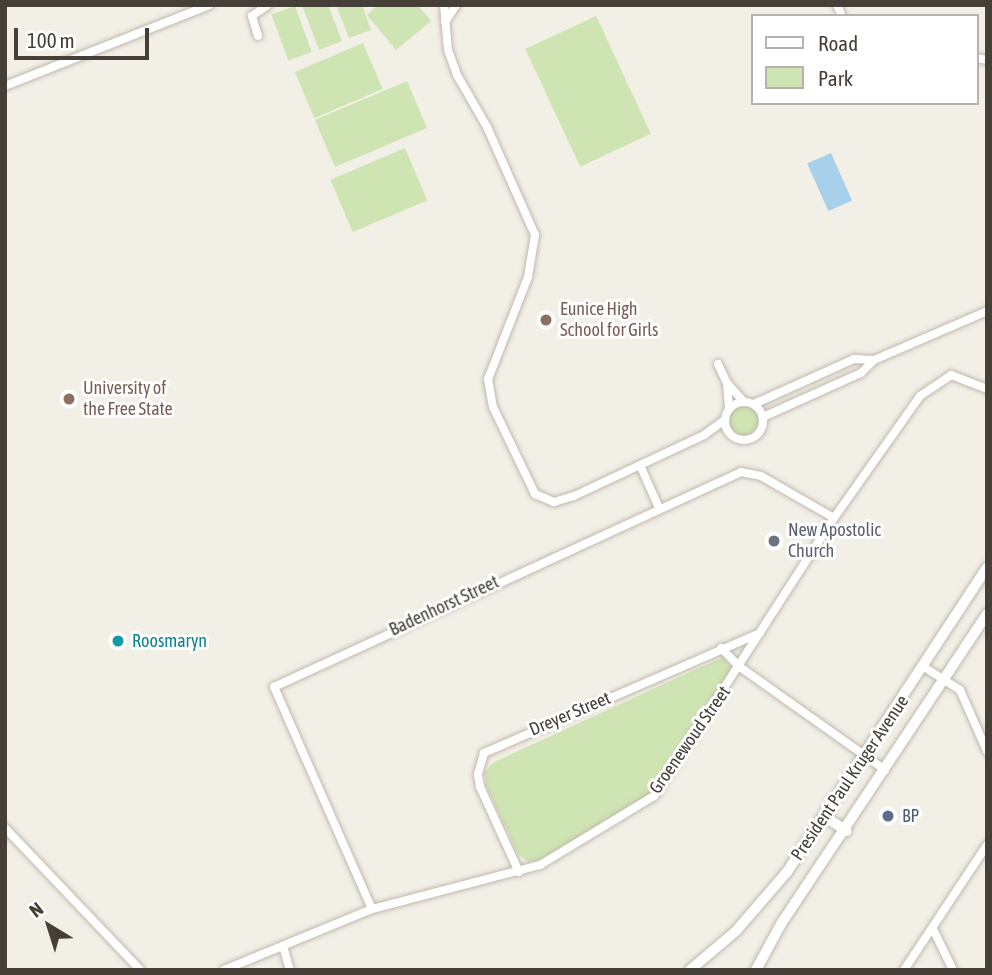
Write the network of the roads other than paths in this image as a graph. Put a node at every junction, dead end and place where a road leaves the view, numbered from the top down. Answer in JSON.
{"nodes":[{"id":1,"x":210,"y":5,"type":"edge"},
{"id":2,"x":268,"y":5,"type":"edge"},
{"id":3,"x":444,"y":5,"type":"edge"},
{"id":4,"x":456,"y":5,"type":"edge"},
{"id":5,"x":445,"y":22,"type":"junction"},
{"id":6,"x":258,"y":36,"type":"dead end"},
{"id":7,"x":5,"y":86,"type":"edge"},
{"id":8,"x":987,"y":311,"type":"edge"},
{"id":9,"x":874,"y":360,"type":"junction"},
{"id":10,"x":718,"y":364,"type":"dead end"},
{"id":11,"x":727,"y":383,"type":"junction"},
{"id":12,"x":987,"y":389,"type":"edge"},
{"id":13,"x":744,"y":402,"type":"junction"},
{"id":14,"x":754,"y":404,"type":"junction"},
{"id":15,"x":729,"y":409,"type":"junction"},
{"id":16,"x":763,"y":417,"type":"junction"},
{"id":17,"x":725,"y":420,"type":"junction"},
{"id":18,"x":728,"y":432,"type":"junction"},
{"id":19,"x":704,"y":435,"type":"junction"},
{"id":20,"x":640,"y":465,"type":"junction"},
{"id":21,"x":659,"y":508,"type":"junction"},
{"id":22,"x":834,"y":518,"type":"junction"},
{"id":23,"x":987,"y":568,"type":"edge"},
{"id":24,"x":987,"y":614,"type":"edge"},
{"id":25,"x":760,"y":633,"type":"junction"},
{"id":26,"x":721,"y":648,"type":"junction"},
{"id":27,"x":740,"y":667,"type":"junction"},
{"id":28,"x":924,"y":667,"type":"junction"},
{"id":29,"x":945,"y":679,"type":"junction"},
{"id":30,"x":987,"y":751,"type":"edge"},
{"id":31,"x":865,"y":756,"type":"junction"},
{"id":32,"x":885,"y":770,"type":"junction"},
{"id":33,"x":824,"y":816,"type":"junction"},
{"id":34,"x":5,"y":828,"type":"edge"},
{"id":35,"x":846,"y":831,"type":"junction"},
{"id":36,"x":987,"y":845,"type":"edge"},
{"id":37,"x":512,"y":856,"type":"junction"},
{"id":38,"x":530,"y":869,"type":"junction"},
{"id":39,"x":519,"y":872,"type":"junction"},
{"id":40,"x":372,"y":909,"type":"junction"},
{"id":41,"x":933,"y":929,"type":"junction"},
{"id":42,"x":283,"y":946,"type":"junction"},
{"id":43,"x":141,"y":970,"type":"edge"},
{"id":44,"x":224,"y":970,"type":"edge"},
{"id":45,"x":290,"y":970,"type":"edge"},
{"id":46,"x":690,"y":970,"type":"edge"},
{"id":47,"x":756,"y":970,"type":"edge"},
{"id":48,"x":904,"y":970,"type":"edge"},
{"id":49,"x":953,"y":970,"type":"edge"}],
"edges":[{"from":1,"to":7,"type":"street"},
{"from":2,"to":6,"type":"street"},
{"from":3,"to":5,"type":"street"},
{"from":4,"to":5,"type":"street"},
{"from":5,"to":20,"type":"street"},
{"from":8,"to":9,"type":"street"},
{"from":9,"to":14,"type":"street"},
{"from":9,"to":16,"type":"street"},
{"from":10,"to":11,"type":"street"},
{"from":11,"to":13,"type":"street"},
{"from":11,"to":15,"type":"street"},
{"from":12,"to":22,"type":"street","name":"Groenewoud Street"},
{"from":13,"to":14,"type":"street"},
{"from":13,"to":15,"type":"street"},
{"from":14,"to":16,"type":"street"},
{"from":15,"to":17,"type":"street"},
{"from":16,"to":18,"type":"street"},
{"from":17,"to":18,"type":"street"},
{"from":17,"to":19,"type":"street"},
{"from":18,"to":19,"type":"street"},
{"from":19,"to":20,"type":"street"},
{"from":20,"to":21,"type":"street"},
{"from":21,"to":22,"type":"street","name":"Badenhorst Street"},
{"from":21,"to":40,"type":"street","name":"Badenhorst Street"},
{"from":22,"to":25,"type":"street","name":"Groenewoud Street"},
{"from":23,"to":28,"type":"street","name":"President Paul Kruger Avenue"},
{"from":24,"to":29,"type":"street","name":"President Paul Kruger Avenue"},
{"from":25,"to":26,"type":"street","name":"Dreyer Street"},
{"from":25,"to":27,"type":"street","name":"Groenewoud Street"},
{"from":26,"to":27,"type":"street"},
{"from":26,"to":37,"type":"street","name":"Dreyer Street"},
{"from":27,"to":31,"type":"street"},
{"from":27,"to":38,"type":"street","name":"Groenewoud Street"},
{"from":28,"to":29,"type":"street"},
{"from":28,"to":31,"type":"street","name":"President Paul Kruger Avenue"},
{"from":29,"to":30,"type":"street"},
{"from":29,"to":32,"type":"street","name":"President Paul Kruger Avenue"},
{"from":31,"to":32,"type":"street"},
{"from":31,"to":33,"type":"street","name":"President Paul Kruger Avenue"},
{"from":32,"to":35,"type":"street","name":"President Paul Kruger Avenue"},
{"from":33,"to":35,"type":"street"},
{"from":33,"to":46,"type":"street","name":"President Paul Kruger Avenue"},
{"from":34,"to":43,"type":"street"},
{"from":35,"to":47,"type":"street","name":"President Paul Kruger Avenue"},
{"from":36,"to":41,"type":"street"},
{"from":37,"to":38,"type":"street","name":"Dreyer Street"},
{"from":37,"to":39,"type":"street","name":"Dreyer Street"},
{"from":38,"to":39,"type":"street","name":"Groenewoud Street"},
{"from":39,"to":40,"type":"street","name":"Groenewoud Street"},
{"from":40,"to":42,"type":"street","name":"Groenewoud Street"},
{"from":41,"to":48,"type":"street"},
{"from":41,"to":49,"type":"street"},
{"from":42,"to":44,"type":"street","name":"Groenewoud Street"},
{"from":42,"to":45,"type":"street"}]}
